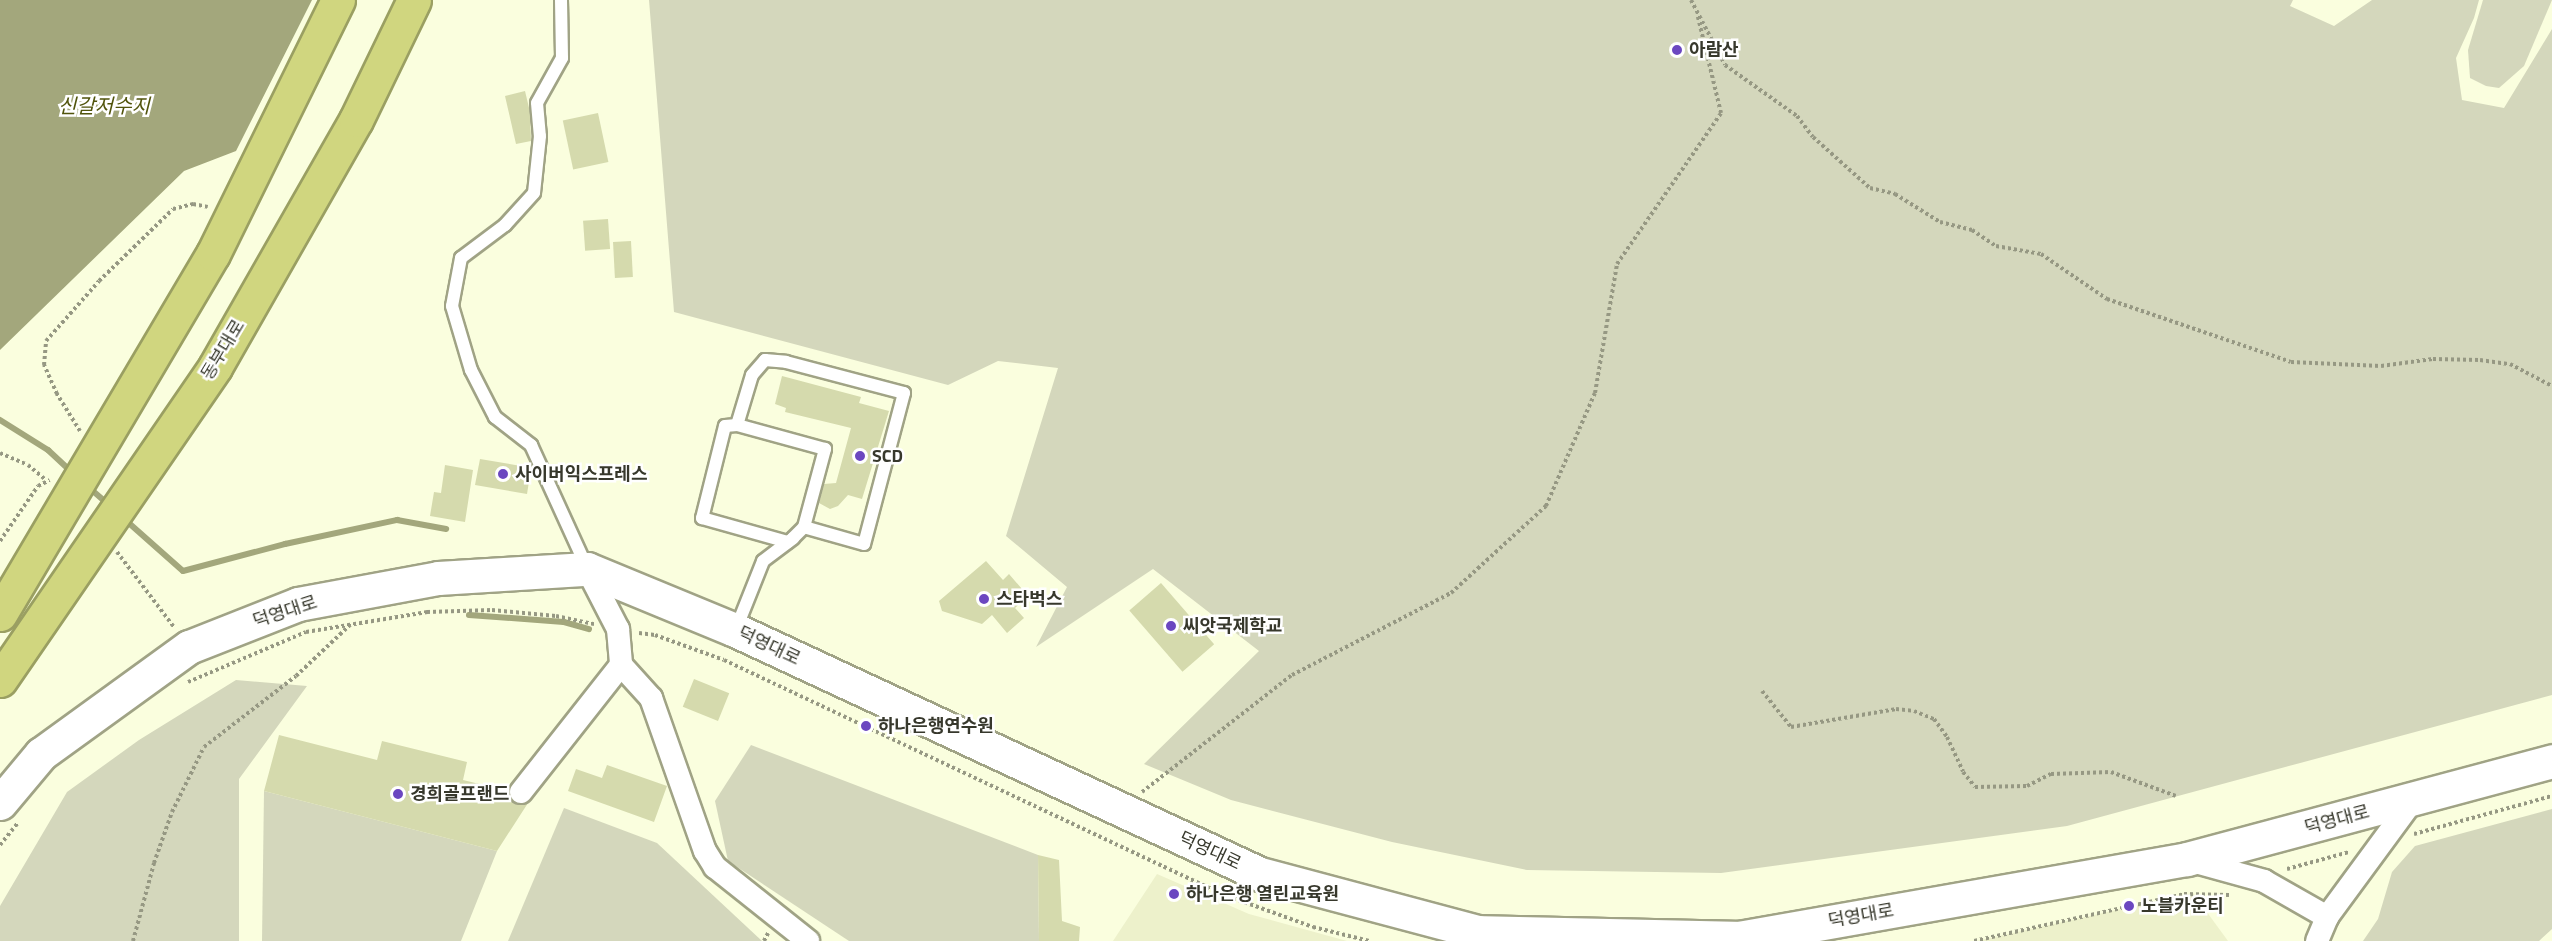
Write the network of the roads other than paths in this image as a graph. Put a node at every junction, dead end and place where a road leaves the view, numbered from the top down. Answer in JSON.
{"nodes":[{"id":1,"x":338,"y":0,"type":"edge"},
{"id":2,"x":414,"y":0,"type":"edge"},
{"id":3,"x":561,"y":0,"type":"edge"},
{"id":4,"x":737,"y":425,"type":"junction"},
{"id":5,"x":804,"y":527,"type":"junction"},
{"id":6,"x":788,"y":542,"type":"junction"},
{"id":7,"x":587,"y":569,"type":"junction"},
{"id":8,"x":0,"y":614,"type":"edge"},
{"id":9,"x":735,"y":630,"type":"junction"},
{"id":10,"x":621,"y":665,"type":"junction"},
{"id":11,"x":0,"y":680,"type":"edge"},
{"id":12,"x":2552,"y":761,"type":"edge"},
{"id":13,"x":521,"y":792,"type":"dead end"},
{"id":14,"x":2414,"y":800,"type":"junction"},
{"id":15,"x":0,"y":803,"type":"edge"},
{"id":16,"x":2187,"y":859,"type":"junction"},
{"id":17,"x":2327,"y":918,"type":"junction"},
{"id":18,"x":1739,"y":939,"type":"edge"},
{"id":19,"x":808,"y":941,"type":"edge"},
{"id":20,"x":2318,"y":941,"type":"edge"}],
"edges":[{"from":1,"to":8,"type":"highway","bridge":true},
{"from":2,"to":11,"type":"highway","name":"동부대로","bridge":true},
{"from":3,"to":7,"type":"lane"},
{"from":4,"to":5,"type":"lane"},
{"from":4,"to":5,"type":"lane"},
{"from":4,"to":6,"type":"lane"},
{"from":5,"to":6,"type":"lane"},
{"from":6,"to":9,"type":"lane"},
{"from":7,"to":9,"type":"main road","name":"덕영대로"},
{"from":7,"to":10,"type":"street"},
{"from":7,"to":15,"type":"main road","name":"덕영대로"},
{"from":9,"to":18,"type":"main road","name":"덕영대로"},
{"from":10,"to":13,"type":"street"},
{"from":10,"to":19,"type":"street"},
{"from":12,"to":14,"type":"main road","name":"덕영대로"},
{"from":14,"to":16,"type":"main road","name":"덕영대로"},
{"from":14,"to":17,"type":"street"},
{"from":16,"to":17,"type":"street"},
{"from":16,"to":18,"type":"main road","name":"덕영대로"},
{"from":17,"to":20,"type":"street"}]}
